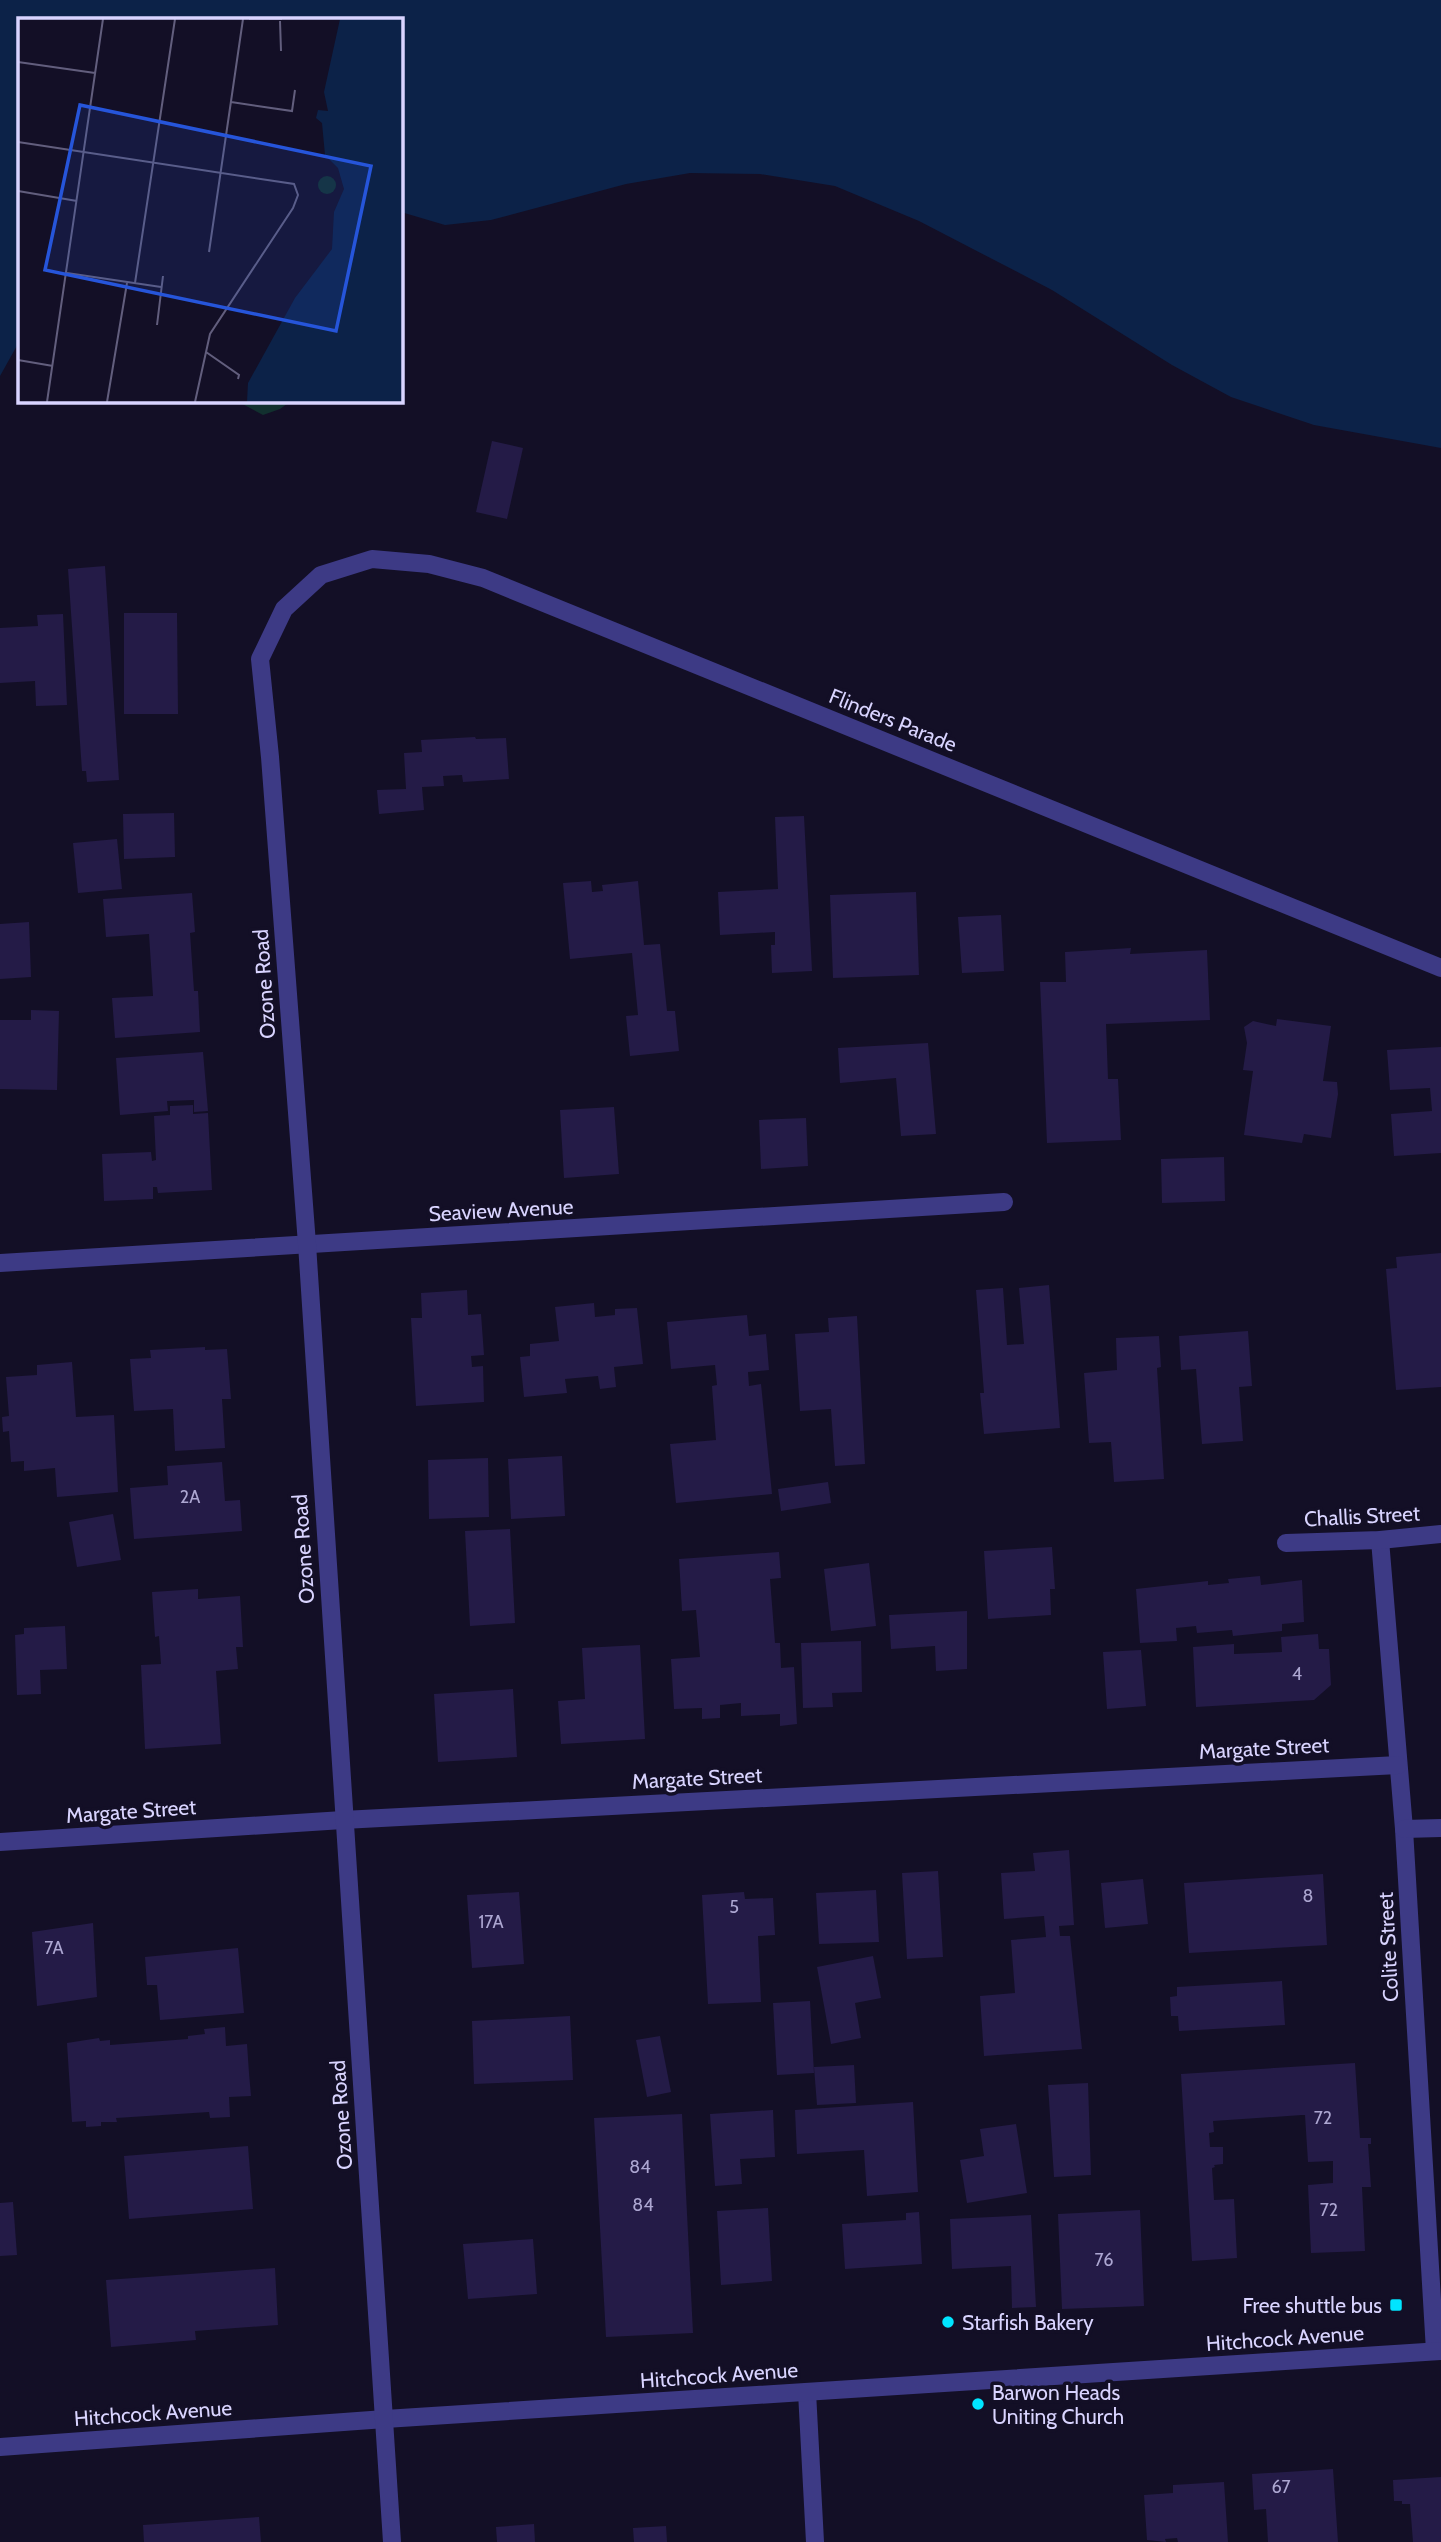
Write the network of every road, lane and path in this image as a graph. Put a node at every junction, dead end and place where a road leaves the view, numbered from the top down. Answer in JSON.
{"nodes":[{"id":1,"x":321,"y":575,"type":"joint"},
{"id":2,"x":1441,"y":968,"type":"edge"},
{"id":3,"x":1004,"y":1202,"type":"dead end"},
{"id":4,"x":307,"y":1244,"type":"junction"},
{"id":5,"x":0,"y":1263,"type":"edge"},
{"id":6,"x":1441,"y":1534,"type":"edge"},
{"id":7,"x":1380,"y":1540,"type":"junction"},
{"id":8,"x":1286,"y":1543,"type":"dead end"},
{"id":9,"x":1398,"y":1765,"type":"junction"},
{"id":10,"x":343,"y":1820,"type":"junction"},
{"id":11,"x":1441,"y":1828,"type":"edge"},
{"id":12,"x":1404,"y":1829,"type":"junction"},
{"id":13,"x":0,"y":1842,"type":"edge"},
{"id":14,"x":1438,"y":2351,"type":"edge"},
{"id":15,"x":807,"y":2392,"type":"junction"},
{"id":16,"x":385,"y":2419,"type":"junction"},
{"id":17,"x":0,"y":2447,"type":"edge"},
{"id":18,"x":392,"y":2542,"type":"edge"},
{"id":19,"x":815,"y":2542,"type":"edge"}],
"edges":[{"from":1,"to":2,"type":"street","name":"Flinders Parade"},
{"from":1,"to":4,"type":"street","name":"Ozone Road"},
{"from":3,"to":4,"type":"street","name":"Seaview Avenue"},
{"from":4,"to":5,"type":"street","name":"Seaview Avenue"},
{"from":4,"to":10,"type":"street","name":"Ozone Road"},
{"from":6,"to":7,"type":"street","name":"Challis Street"},
{"from":7,"to":8,"type":"street","name":"Challis Street"},
{"from":7,"to":9,"type":"street","name":"Colite Street"},
{"from":9,"to":10,"type":"street","name":"Margate Street"},
{"from":9,"to":12,"type":"street","name":"Colite Street"},
{"from":10,"to":13,"type":"street","name":"Margate Street"},
{"from":10,"to":16,"type":"street","name":"Ozone Road"},
{"from":11,"to":12,"type":"street"},
{"from":12,"to":14,"type":"street","name":"Colite Street"},
{"from":14,"to":15,"type":"street","name":"Hitchcock Avenue"},
{"from":15,"to":16,"type":"street","name":"Hitchcock Avenue"},
{"from":15,"to":19,"type":"street"},
{"from":16,"to":17,"type":"street","name":"Hitchcock Avenue"},
{"from":16,"to":18,"type":"street","name":"Ozone Road"}]}
